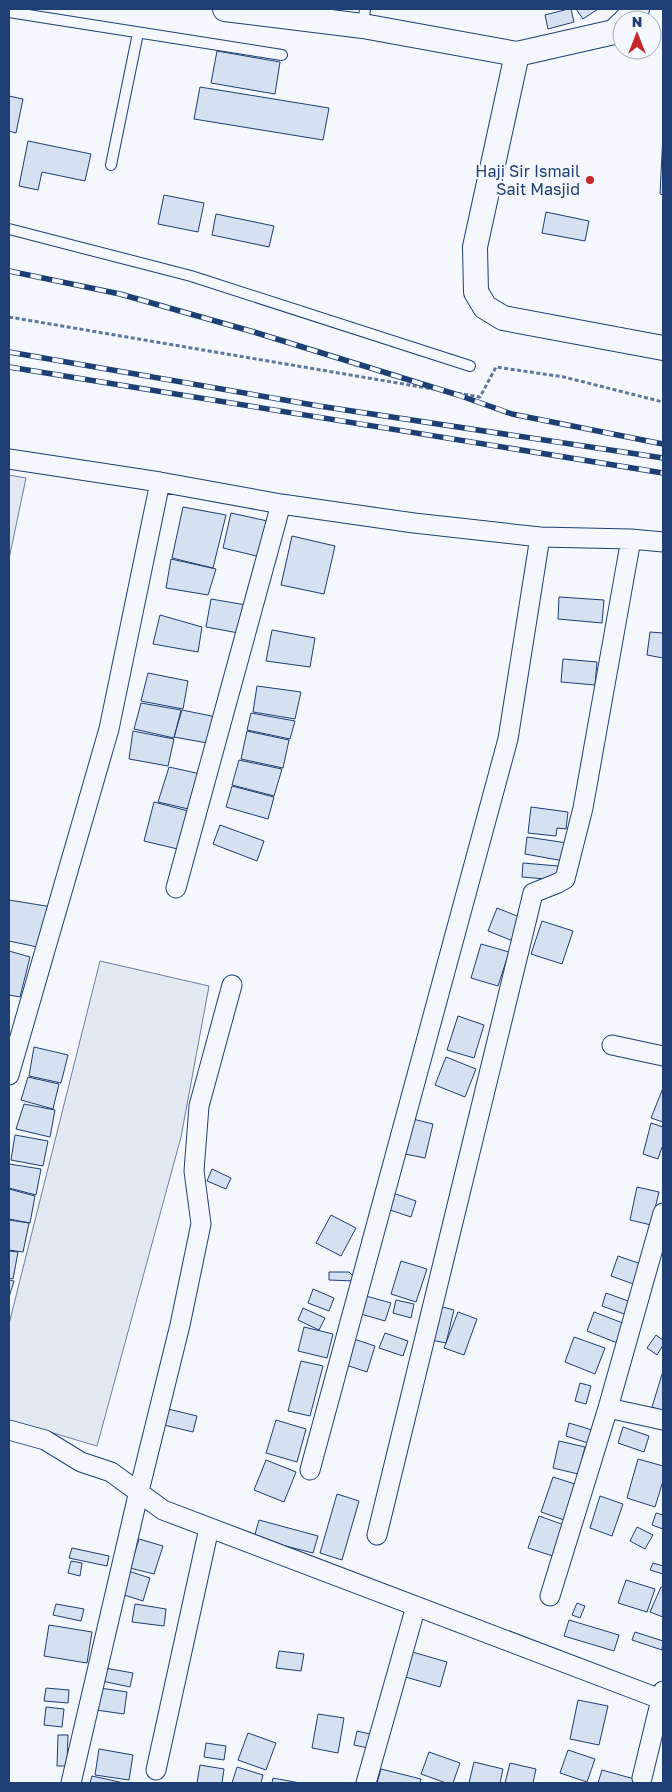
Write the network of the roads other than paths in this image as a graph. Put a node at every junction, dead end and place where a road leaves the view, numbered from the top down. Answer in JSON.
{"nodes":[{"id":1,"x":224,"y":9,"type":"edge"},
{"id":2,"x":9,"y":12,"type":"edge"},
{"id":3,"x":364,"y":17,"type":"edge"},
{"id":4,"x":612,"y":32,"type":"edge"},
{"id":5,"x":138,"y":33,"type":"junction"},
{"id":6,"x":517,"y":54,"type":"junction"},
{"id":7,"x":282,"y":55,"type":"dead end"},
{"id":8,"x":111,"y":165,"type":"dead end"},
{"id":9,"x":9,"y":229,"type":"edge"},
{"id":10,"x":663,"y":348,"type":"edge"},
{"id":11,"x":470,"y":366,"type":"dead end"},
{"id":12,"x":9,"y":459,"type":"edge"},
{"id":13,"x":160,"y":482,"type":"junction"},
{"id":14,"x":281,"y":504,"type":"junction"},
{"id":15,"x":540,"y":537,"type":"junction"},
{"id":16,"x":631,"y":539,"type":"junction"},
{"id":17,"x":663,"y":542,"type":"edge"},
{"id":18,"x":176,"y":888,"type":"dead end"},
{"id":19,"x":232,"y":985,"type":"dead end"},
{"id":20,"x":612,"y":1045,"type":"dead end"},
{"id":21,"x":663,"y":1056,"type":"edge"},
{"id":22,"x":9,"y":1074,"type":"edge"},
{"id":23,"x":663,"y":1213,"type":"edge"},
{"id":24,"x":608,"y":1408,"type":"junction"},
{"id":25,"x":663,"y":1420,"type":"edge"},
{"id":26,"x":9,"y":1430,"type":"edge"},
{"id":27,"x":310,"y":1470,"type":"dead end"},
{"id":28,"x":139,"y":1491,"type":"junction"},
{"id":29,"x":209,"y":1528,"type":"junction"},
{"id":30,"x":377,"y":1535,"type":"dead end"},
{"id":31,"x":550,"y":1596,"type":"dead end"},
{"id":32,"x":416,"y":1606,"type":"junction"},
{"id":33,"x":662,"y":1697,"type":"edge"},
{"id":34,"x":156,"y":1770,"type":"dead end"},
{"id":35,"x":642,"y":1778,"type":"dead end"},
{"id":36,"x":71,"y":1783,"type":"edge"},
{"id":37,"x":366,"y":1783,"type":"edge"}],
"edges":[{"from":1,"to":3,"type":"street"},
{"from":2,"to":5,"type":"lane"},
{"from":3,"to":6,"type":"street"},
{"from":4,"to":6,"type":"street"},
{"from":5,"to":7,"type":"lane"},
{"from":5,"to":8,"type":"lane"},
{"from":6,"to":10,"type":"street"},
{"from":9,"to":11,"type":"lane"},
{"from":12,"to":13,"type":"street"},
{"from":13,"to":14,"type":"street"},
{"from":13,"to":22,"type":"street"},
{"from":14,"to":15,"type":"street"},
{"from":14,"to":18,"type":"street"},
{"from":15,"to":16,"type":"street"},
{"from":15,"to":27,"type":"street"},
{"from":16,"to":17,"type":"street"},
{"from":16,"to":30,"type":"street"},
{"from":19,"to":28,"type":"street"},
{"from":20,"to":21,"type":"street"},
{"from":23,"to":24,"type":"street"},
{"from":24,"to":25,"type":"street"},
{"from":24,"to":31,"type":"street"},
{"from":26,"to":28,"type":"street"},
{"from":28,"to":29,"type":"street"},
{"from":28,"to":36,"type":"street"},
{"from":29,"to":32,"type":"street"},
{"from":29,"to":34,"type":"street"},
{"from":32,"to":33,"type":"street"},
{"from":32,"to":37,"type":"street"},
{"from":33,"to":35,"type":"street"}]}
